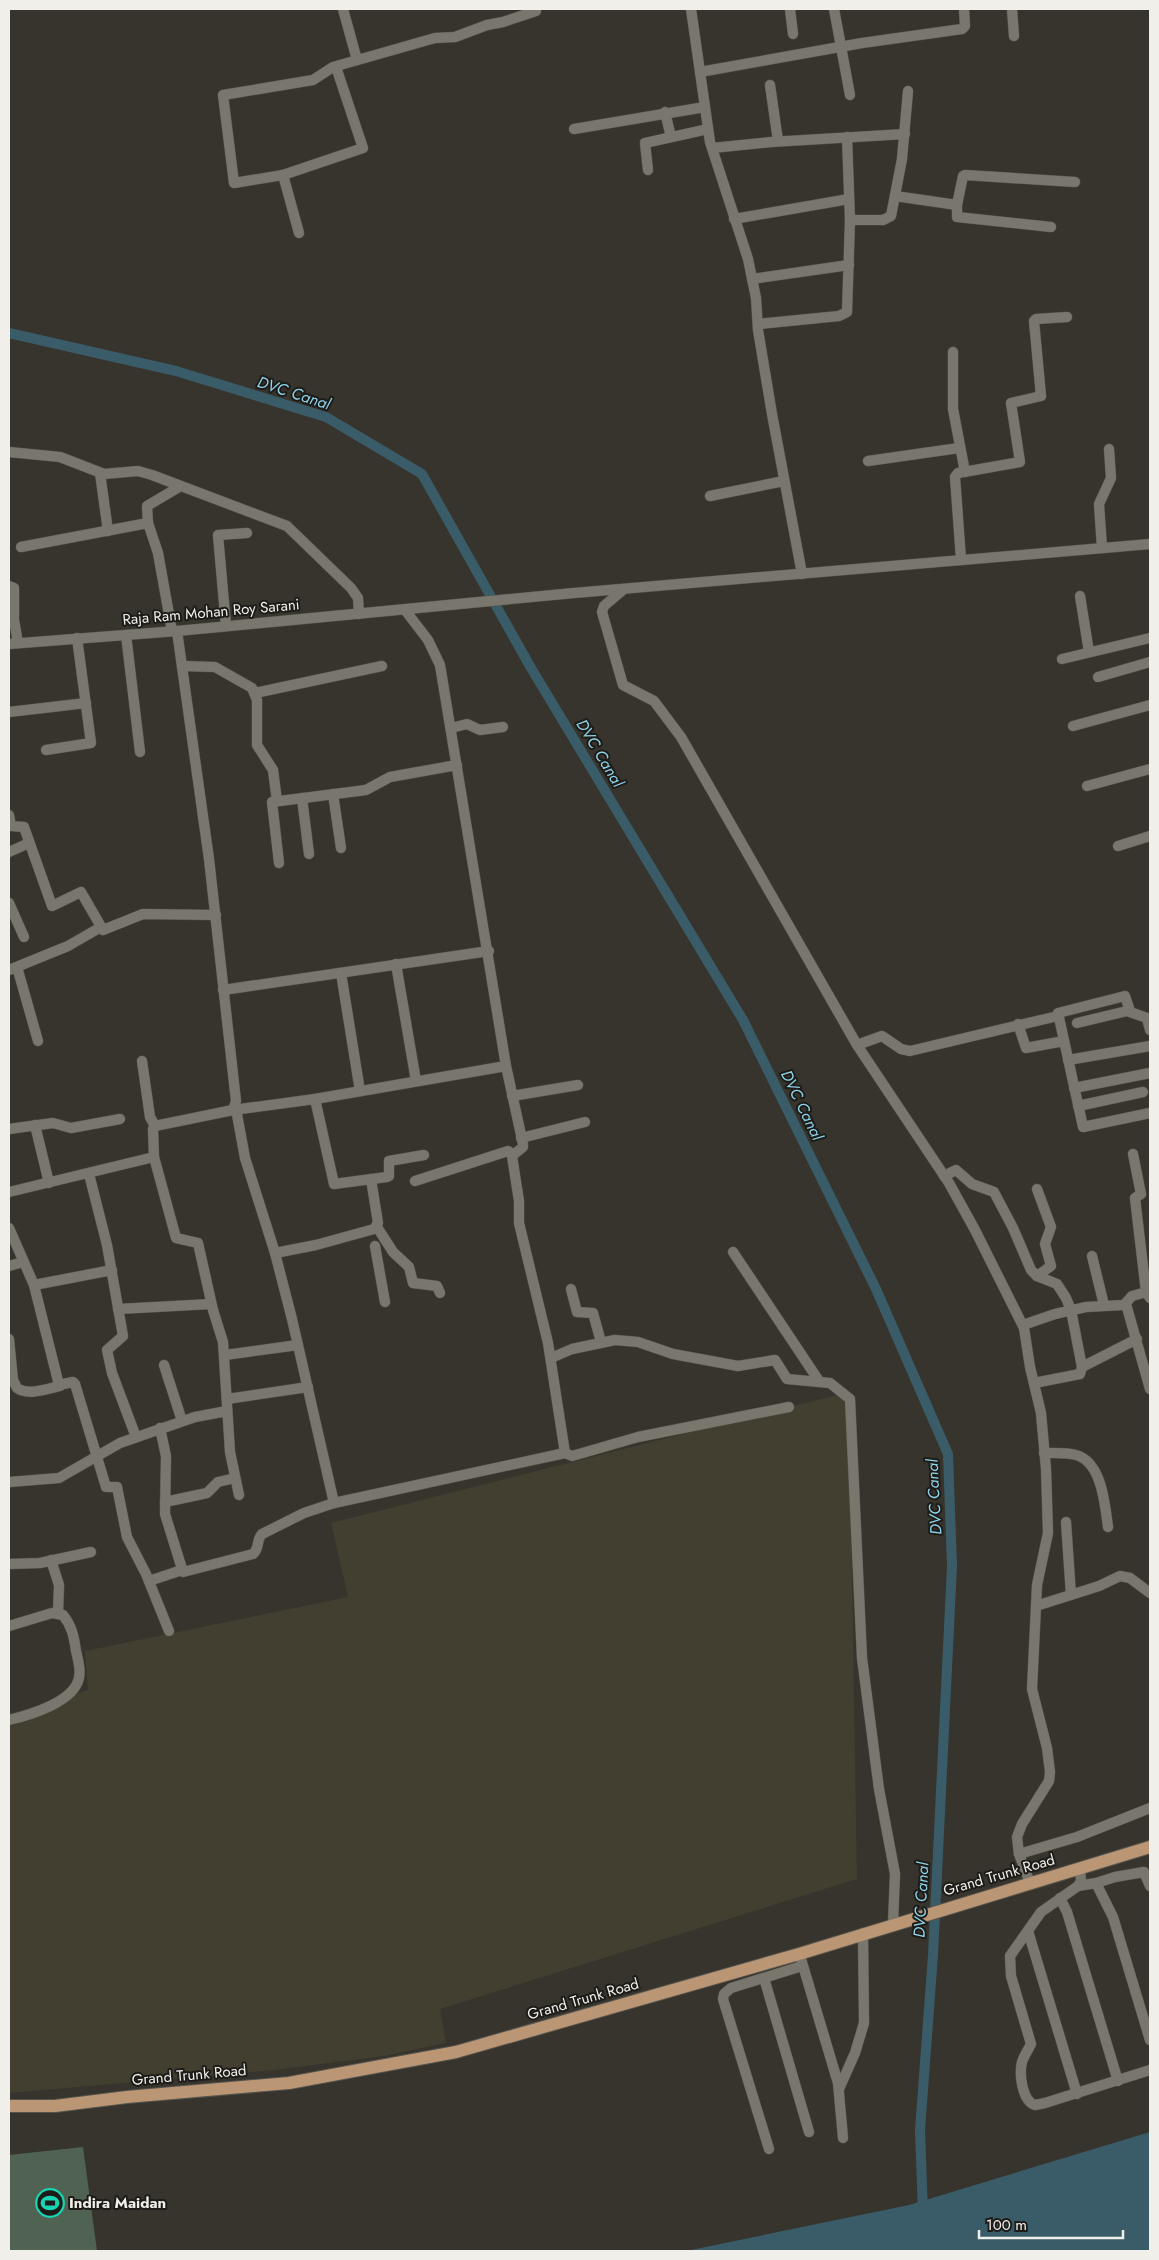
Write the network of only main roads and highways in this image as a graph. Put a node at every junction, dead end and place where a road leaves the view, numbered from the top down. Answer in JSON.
{"nodes":[{"id":1,"x":1150,"y":1847,"type":"edge"},
{"id":2,"x":9,"y":2106,"type":"edge"}],
"edges":[{"from":1,"to":2,"type":"main road","name":"Grand Trunk Road"}]}
